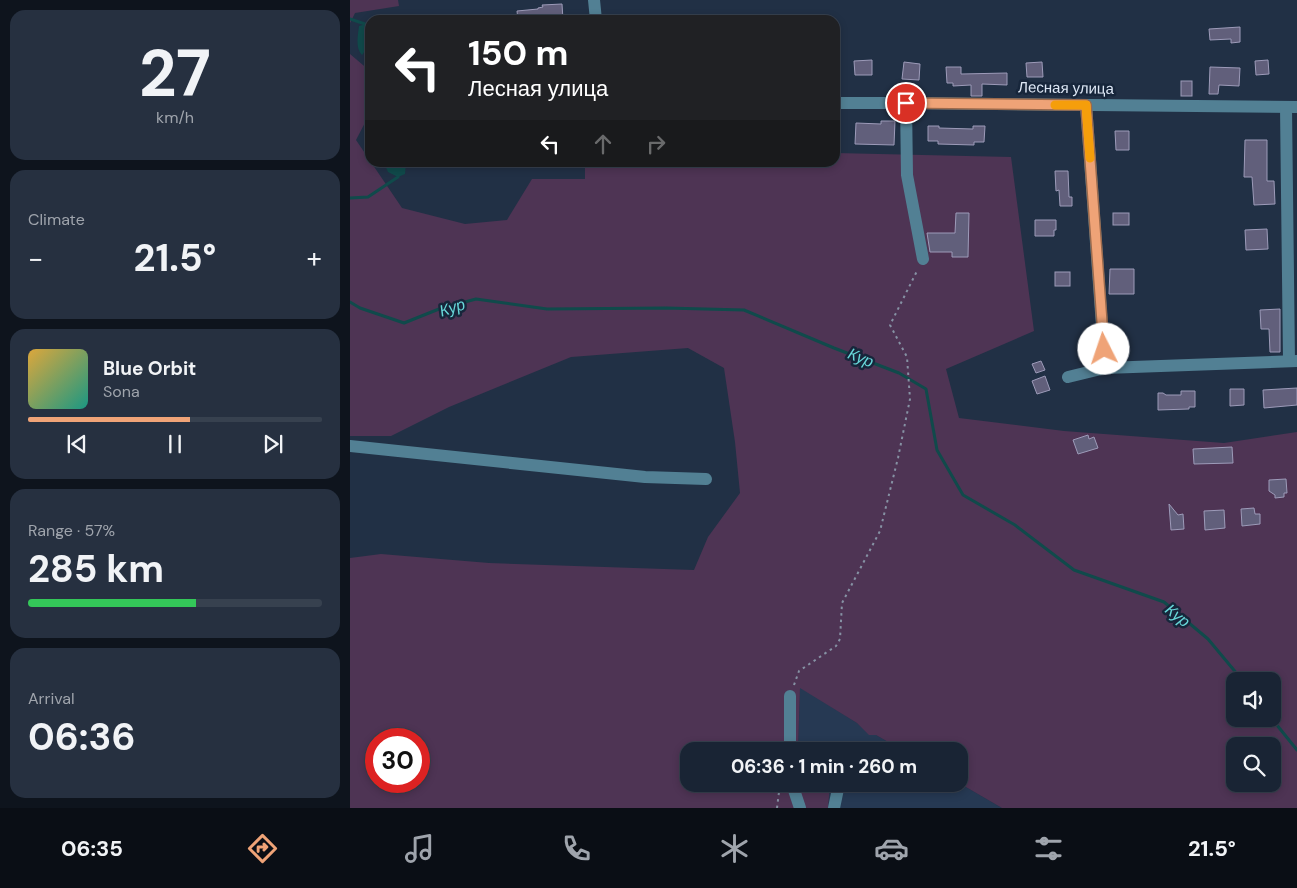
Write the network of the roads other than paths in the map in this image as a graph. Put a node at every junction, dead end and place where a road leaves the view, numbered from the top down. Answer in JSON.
{"nodes":[{"id":1,"x":594,"y":0,"type":"edge"},
{"id":2,"x":596,"y":15,"type":"edge"},
{"id":3,"x":906,"y":103,"type":"junction"},
{"id":4,"x":840,"y":104,"type":"edge"},
{"id":5,"x":1086,"y":105,"type":"junction"},
{"id":6,"x":1292,"y":107,"type":"edge"},
{"id":7,"x":923,"y":259,"type":"road end"},
{"id":8,"x":1293,"y":361,"type":"edge"},
{"id":9,"x":1106,"y":368,"type":"junction"},
{"id":10,"x":1068,"y":377,"type":"dead end"},
{"id":11,"x":350,"y":446,"type":"edge"},
{"id":12,"x":706,"y":479,"type":"dead end"},
{"id":13,"x":790,"y":696,"type":"road end"},
{"id":14,"x":790,"y":742,"type":"edge"},
{"id":15,"x":795,"y":792,"type":"edge"},
{"id":16,"x":837,"y":792,"type":"edge"},
{"id":17,"x":800,"y":808,"type":"edge"},
{"id":18,"x":834,"y":808,"type":"edge"}],
"edges":[{"from":1,"to":2,"type":"street"},
{"from":3,"to":4,"type":"street","name":"Лесная улица"},
{"from":3,"to":5,"type":"street","name":"Лесная улица"},
{"from":3,"to":7,"type":"street"},
{"from":5,"to":6,"type":"street","name":"Лесная улица"},
{"from":5,"to":9,"type":"street"},
{"from":6,"to":8,"type":"street"},
{"from":8,"to":9,"type":"street"},
{"from":9,"to":10,"type":"street"},
{"from":11,"to":12,"type":"street"},
{"from":13,"to":14,"type":"street"},
{"from":15,"to":17,"type":"street"},
{"from":16,"to":18,"type":"street"}]}
